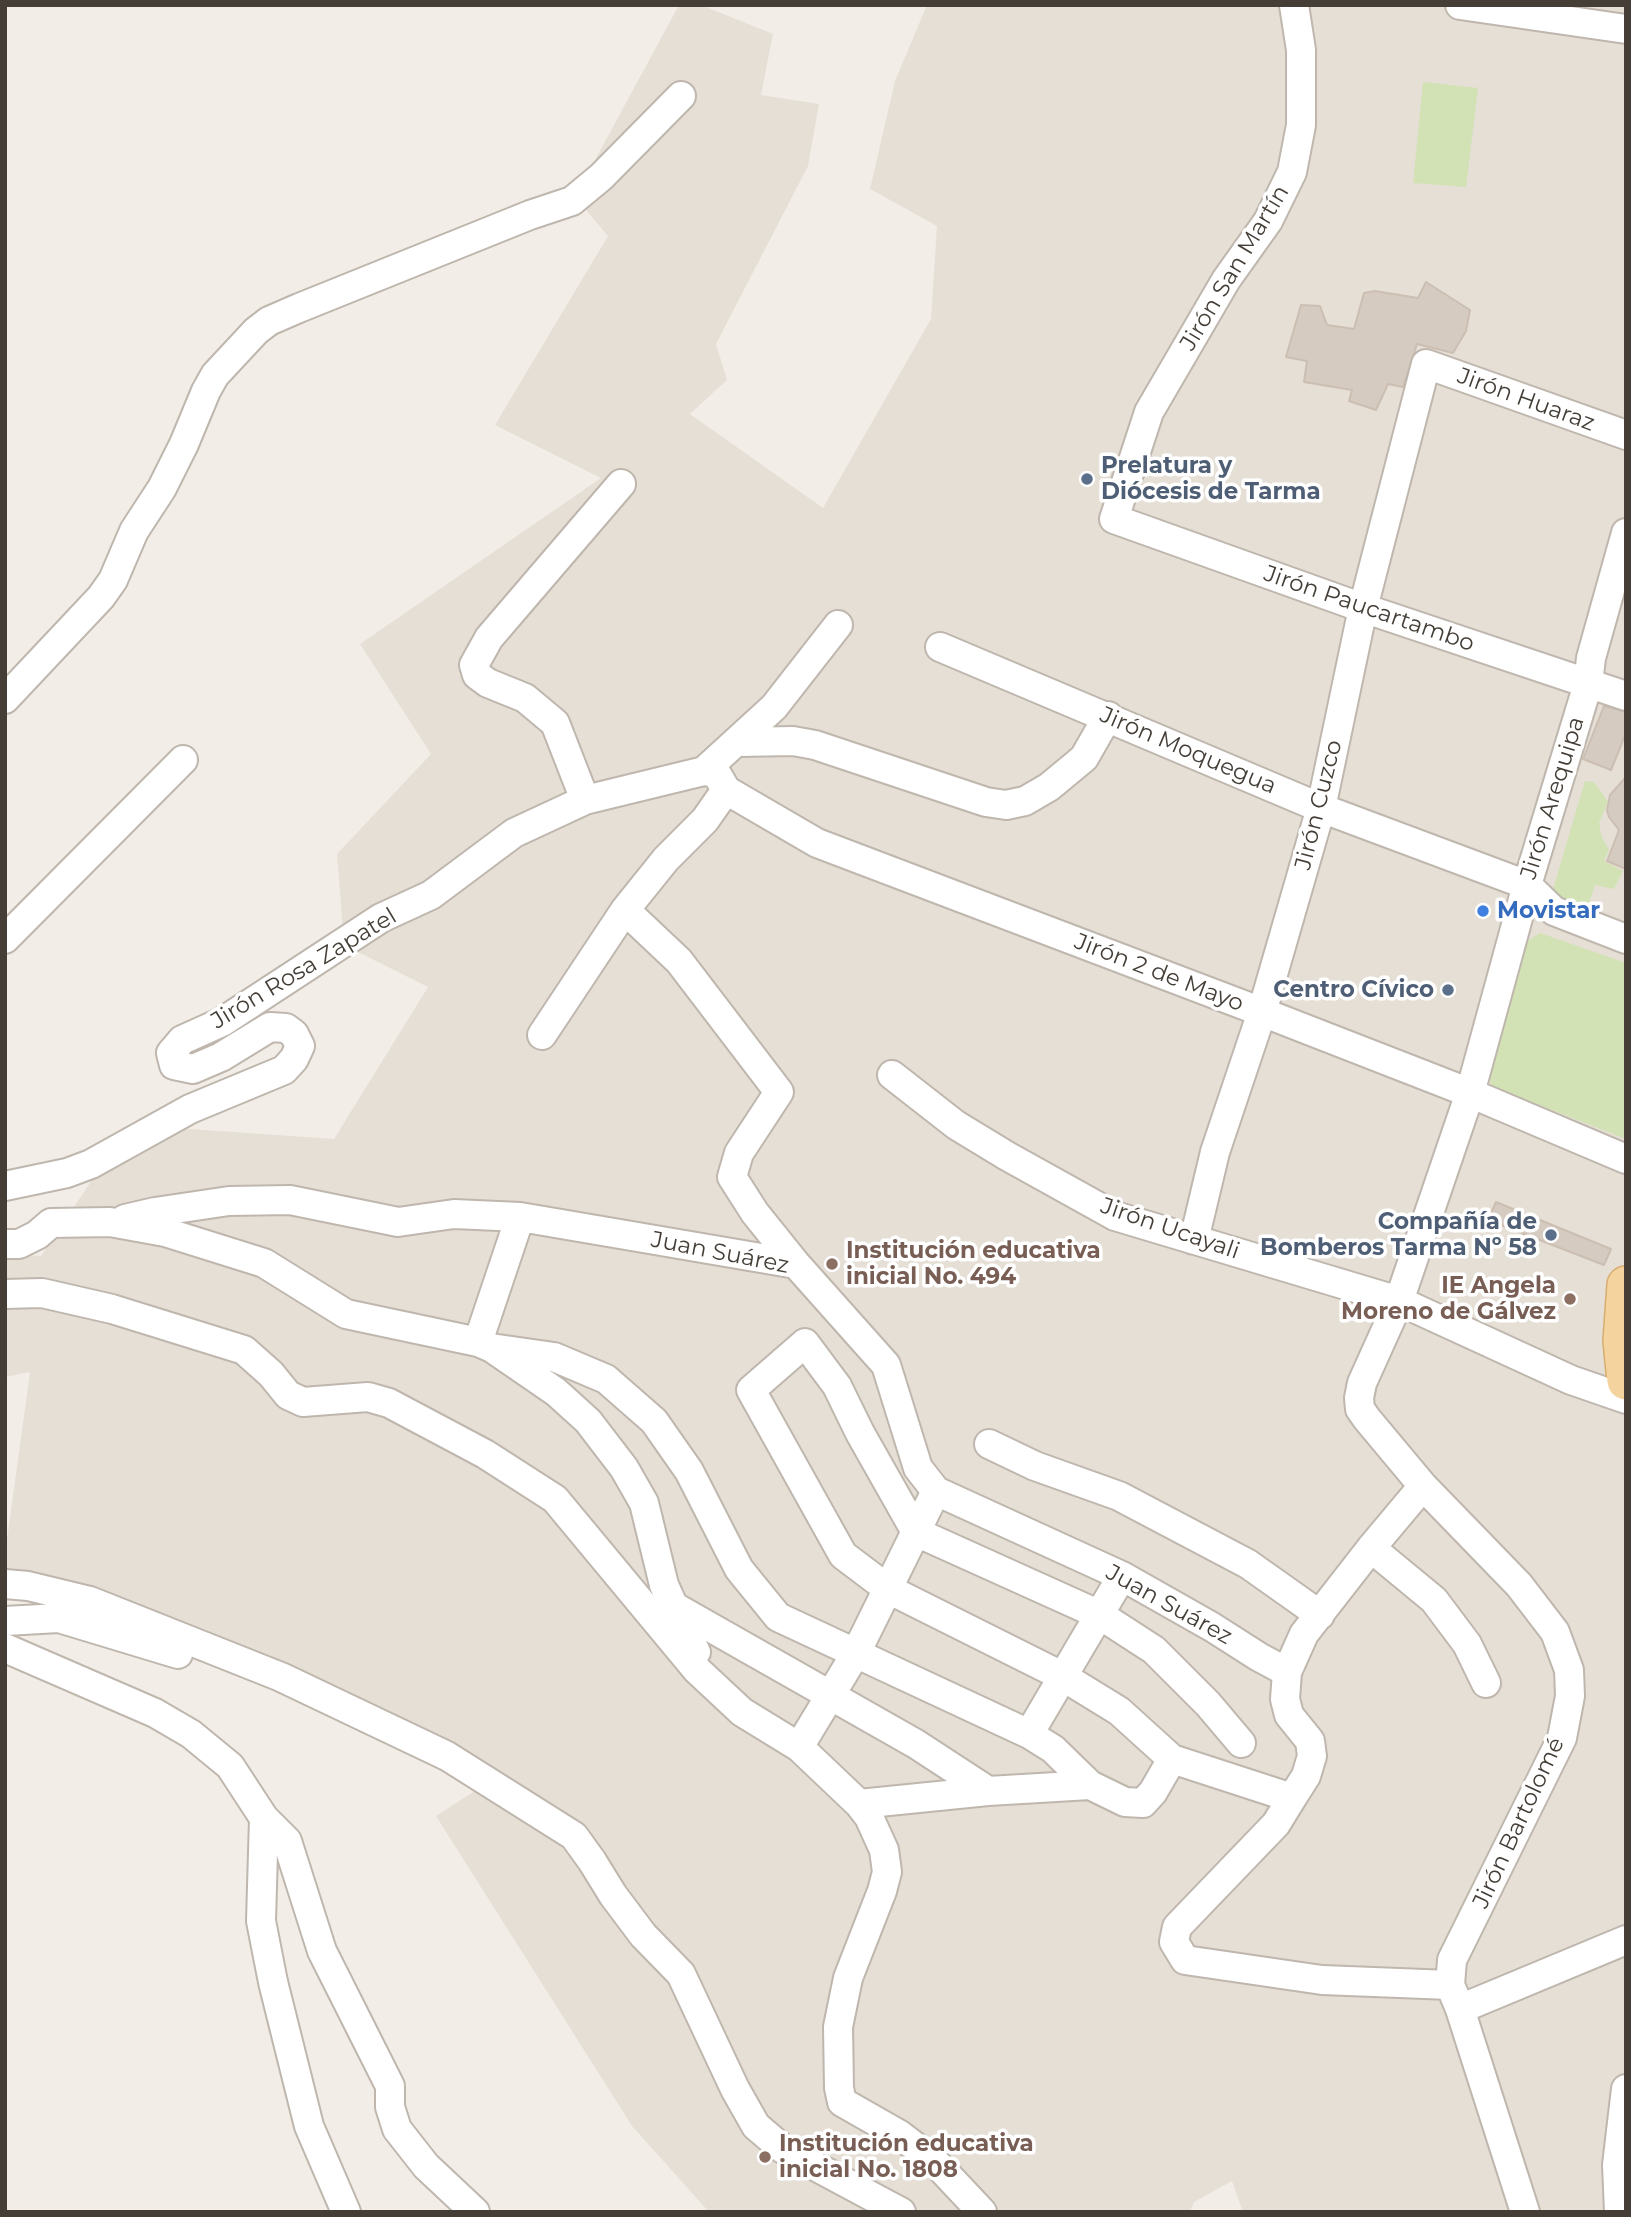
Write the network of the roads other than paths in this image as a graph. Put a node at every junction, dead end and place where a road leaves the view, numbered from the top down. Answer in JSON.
{"nodes":[{"id":1,"x":1294,"y":5,"type":"edge"},
{"id":2,"x":1460,"y":5,"type":"edge"},
{"id":3,"x":1626,"y":29,"type":"edge"},
{"id":4,"x":681,"y":96,"type":"dead end"},
{"id":5,"x":1426,"y":364,"type":"joint"},
{"id":6,"x":1626,"y":435,"type":"edge"},
{"id":7,"x":621,"y":484,"type":"dead end"},
{"id":8,"x":1114,"y":519,"type":"joint"},
{"id":9,"x":1626,"y":533,"type":"edge"},
{"id":10,"x":1363,"y":608,"type":"junction"},
{"id":11,"x":838,"y":625,"type":"dead end"},
{"id":12,"x":940,"y":647,"type":"dead end"},
{"id":13,"x":1588,"y":684,"type":"junction"},
{"id":14,"x":1626,"y":695,"type":"edge"},
{"id":15,"x":5,"y":699,"type":"edge"},
{"id":16,"x":1108,"y":716,"type":"junction"},
{"id":17,"x":738,"y":741,"type":"junction"},
{"id":18,"x":183,"y":761,"type":"dead end"},
{"id":19,"x":704,"y":771,"type":"junction"},
{"id":20,"x":726,"y":790,"type":"junction"},
{"id":21,"x":585,"y":800,"type":"junction"},
{"id":22,"x":1321,"y":808,"type":"junction"},
{"id":23,"x":1527,"y":885,"type":"junction"},
{"id":24,"x":625,"y":910,"type":"junction"},
{"id":25,"x":5,"y":939,"type":"edge"},
{"id":26,"x":1626,"y":939,"type":"edge"},
{"id":27,"x":1262,"y":1012,"type":"junction"},
{"id":28,"x":542,"y":1035,"type":"dead end"},
{"id":29,"x":892,"y":1075,"type":"dead end"},
{"id":30,"x":1469,"y":1093,"type":"junction"},
{"id":31,"x":1626,"y":1159,"type":"edge"},
{"id":32,"x":5,"y":1186,"type":"edge"},
{"id":33,"x":520,"y":1217,"type":"junction"},
{"id":34,"x":110,"y":1222,"type":"junction"},
{"id":35,"x":1194,"y":1240,"type":"junction"},
{"id":36,"x":5,"y":1244,"type":"edge"},
{"id":37,"x":796,"y":1264,"type":"junction"},
{"id":38,"x":1626,"y":1285,"type":"edge"},
{"id":39,"x":5,"y":1294,"type":"edge"},
{"id":40,"x":1399,"y":1301,"type":"junction"},
{"id":41,"x":485,"y":1345,"type":"junction"},
{"id":42,"x":1626,"y":1381,"type":"edge"},
{"id":43,"x":1626,"y":1399,"type":"edge"},
{"id":44,"x":1360,"y":1409,"type":"joint"},
{"id":45,"x":989,"y":1444,"type":"dead end"},
{"id":46,"x":1423,"y":1486,"type":"junction"},
{"id":47,"x":936,"y":1491,"type":"junction"},
{"id":48,"x":916,"y":1532,"type":"junction"},
{"id":49,"x":1371,"y":1548,"type":"junction"},
{"id":50,"x":1122,"y":1576,"type":"junction"},
{"id":51,"x":5,"y":1584,"type":"edge"},
{"id":52,"x":888,"y":1589,"type":"junction"},
{"id":53,"x":673,"y":1606,"type":"junction"},
{"id":54,"x":1100,"y":1615,"type":"junction"},
{"id":55,"x":1320,"y":1615,"type":"junction"},
{"id":56,"x":5,"y":1620,"type":"edge"},
{"id":57,"x":5,"y":1648,"type":"edge"},
{"id":58,"x":208,"y":1648,"type":"junction"},
{"id":59,"x":856,"y":1653,"type":"junction"},
{"id":60,"x":1287,"y":1672,"type":"junction"},
{"id":61,"x":1062,"y":1676,"type":"junction"},
{"id":62,"x":1486,"y":1683,"type":"dead end"},
{"id":63,"x":720,"y":1693,"type":"junction"},
{"id":64,"x":829,"y":1697,"type":"junction"},
{"id":65,"x":1029,"y":1734,"type":"junction"},
{"id":66,"x":1241,"y":1743,"type":"dead end"},
{"id":67,"x":799,"y":1747,"type":"junction"},
{"id":68,"x":1172,"y":1759,"type":"junction"},
{"id":69,"x":1090,"y":1784,"type":"junction"},
{"id":70,"x":988,"y":1791,"type":"junction"},
{"id":71,"x":1292,"y":1798,"type":"junction"},
{"id":72,"x":859,"y":1804,"type":"junction"},
{"id":73,"x":264,"y":1818,"type":"junction"},
{"id":74,"x":1626,"y":1940,"type":"edge"},
{"id":75,"x":1455,"y":1997,"type":"junction"},
{"id":76,"x":1626,"y":2089,"type":"edge"},
{"id":77,"x":346,"y":2212,"type":"edge"},
{"id":78,"x":475,"y":2212,"type":"edge"},
{"id":79,"x":901,"y":2212,"type":"edge"},
{"id":80,"x":982,"y":2212,"type":"edge"},
{"id":81,"x":1525,"y":2212,"type":"edge"},
{"id":82,"x":1619,"y":2212,"type":"edge"}],
"edges":[{"from":1,"to":8,"type":"street","name":"Jirón San Martín"},
{"from":2,"to":3,"type":"street"},
{"from":4,"to":15,"type":"street"},
{"from":5,"to":6,"type":"street","name":"Jirón Huaraz"},
{"from":5,"to":10,"type":"street","name":"Jirón Cuzco"},
{"from":7,"to":21,"type":"street"},
{"from":8,"to":10,"type":"street","name":"Jirón Paucartambo"},
{"from":9,"to":13,"type":"street","name":"Jirón Arequipa"},
{"from":10,"to":13,"type":"street","name":"Jirón Paucartambo"},
{"from":10,"to":22,"type":"street","name":"Jirón Cuzco"},
{"from":11,"to":17,"type":"street","name":"Jirón Rosa Zapatel"},
{"from":12,"to":16,"type":"street","name":"Jirón Moquegua"},
{"from":13,"to":14,"type":"street","name":"Jirón Paucartambo"},
{"from":13,"to":23,"type":"street","name":"Jirón Arequipa"},
{"from":16,"to":17,"type":"street"},
{"from":16,"to":22,"type":"street","name":"Jirón Moquegua"},
{"from":17,"to":19,"type":"street","name":"Jirón Rosa Zapatel"},
{"from":18,"to":25,"type":"street"},
{"from":19,"to":20,"type":"street","name":"Jirón 2 de Mayo"},
{"from":19,"to":21,"type":"street","name":"Jirón Rosa Zapatel"},
{"from":20,"to":24,"type":"street"},
{"from":20,"to":27,"type":"street","name":"Jirón 2 de Mayo"},
{"from":21,"to":32,"type":"street","name":"Jirón Rosa Zapatel"},
{"from":22,"to":23,"type":"street","name":"Jirón Moquegua"},
{"from":22,"to":27,"type":"street","name":"Jirón Cuzco"},
{"from":23,"to":26,"type":"street","name":"Jirón Moquegua"},
{"from":23,"to":30,"type":"street","name":"Jirón Arequipa"},
{"from":24,"to":28,"type":"street"},
{"from":24,"to":37,"type":"street"},
{"from":27,"to":30,"type":"street","name":"Jirón 2 de Mayo"},
{"from":27,"to":35,"type":"street","name":"Jirón Cuzco"},
{"from":29,"to":35,"type":"street","name":"Jirón Ucayali"},
{"from":30,"to":31,"type":"street","name":"Jirón 2 de Mayo"},
{"from":30,"to":40,"type":"street","name":"Jirón Arequipa"},
{"from":33,"to":34,"type":"street","name":"Juan Suárez"},
{"from":33,"to":37,"type":"street","name":"Juan Suárez"},
{"from":33,"to":41,"type":"street"},
{"from":34,"to":36,"type":"street"},
{"from":34,"to":41,"type":"street"},
{"from":35,"to":40,"type":"street","name":"Jirón Ucayali"},
{"from":37,"to":47,"type":"street","name":"Juan Suárez"},
{"from":38,"to":42,"type":"main road"},
{"from":39,"to":63,"type":"street"},
{"from":40,"to":43,"type":"street","name":"Jirón Ucayali"},
{"from":40,"to":44,"type":"street","name":"Jirón Arequipa"},
{"from":41,"to":53,"type":"street"},
{"from":41,"to":59,"type":"street"},
{"from":44,"to":46,"type":"street","name":"Jirón Bartolomé"},
{"from":45,"to":55,"type":"street"},
{"from":46,"to":49,"type":"street"},
{"from":46,"to":75,"type":"street","name":"Jirón Bartolomé"},
{"from":47,"to":48,"type":"street"},
{"from":47,"to":50,"type":"street","name":"Juan Suárez"},
{"from":48,"to":52,"type":"street"},
{"from":48,"to":52,"type":"street"},
{"from":48,"to":54,"type":"street"},
{"from":49,"to":55,"type":"street"},
{"from":49,"to":62,"type":"street"},
{"from":50,"to":54,"type":"street"},
{"from":50,"to":60,"type":"street","name":"Juan Suárez"},
{"from":51,"to":58,"type":"street"},
{"from":52,"to":59,"type":"street"},
{"from":52,"to":61,"type":"street"},
{"from":53,"to":63,"type":"street"},
{"from":53,"to":64,"type":"street"},
{"from":54,"to":61,"type":"street"},
{"from":54,"to":66,"type":"street"},
{"from":55,"to":60,"type":"street"},
{"from":56,"to":58,"type":"street"},
{"from":57,"to":73,"type":"street"},
{"from":58,"to":79,"type":"street"},
{"from":59,"to":64,"type":"street"},
{"from":59,"to":65,"type":"street"},
{"from":60,"to":71,"type":"street"},
{"from":61,"to":65,"type":"street"},
{"from":61,"to":68,"type":"street"},
{"from":63,"to":67,"type":"street"},
{"from":64,"to":67,"type":"street"},
{"from":64,"to":70,"type":"street"},
{"from":65,"to":69,"type":"street"},
{"from":67,"to":72,"type":"street"},
{"from":68,"to":69,"type":"street"},
{"from":68,"to":71,"type":"street"},
{"from":69,"to":70,"type":"street"},
{"from":70,"to":72,"type":"street"},
{"from":71,"to":75,"type":"street"},
{"from":72,"to":80,"type":"street"},
{"from":73,"to":77,"type":"street"},
{"from":73,"to":78,"type":"street"},
{"from":74,"to":75,"type":"street"},
{"from":75,"to":81,"type":"street","name":"Jirón Bartolomé"},
{"from":76,"to":82,"type":"street"}]}
